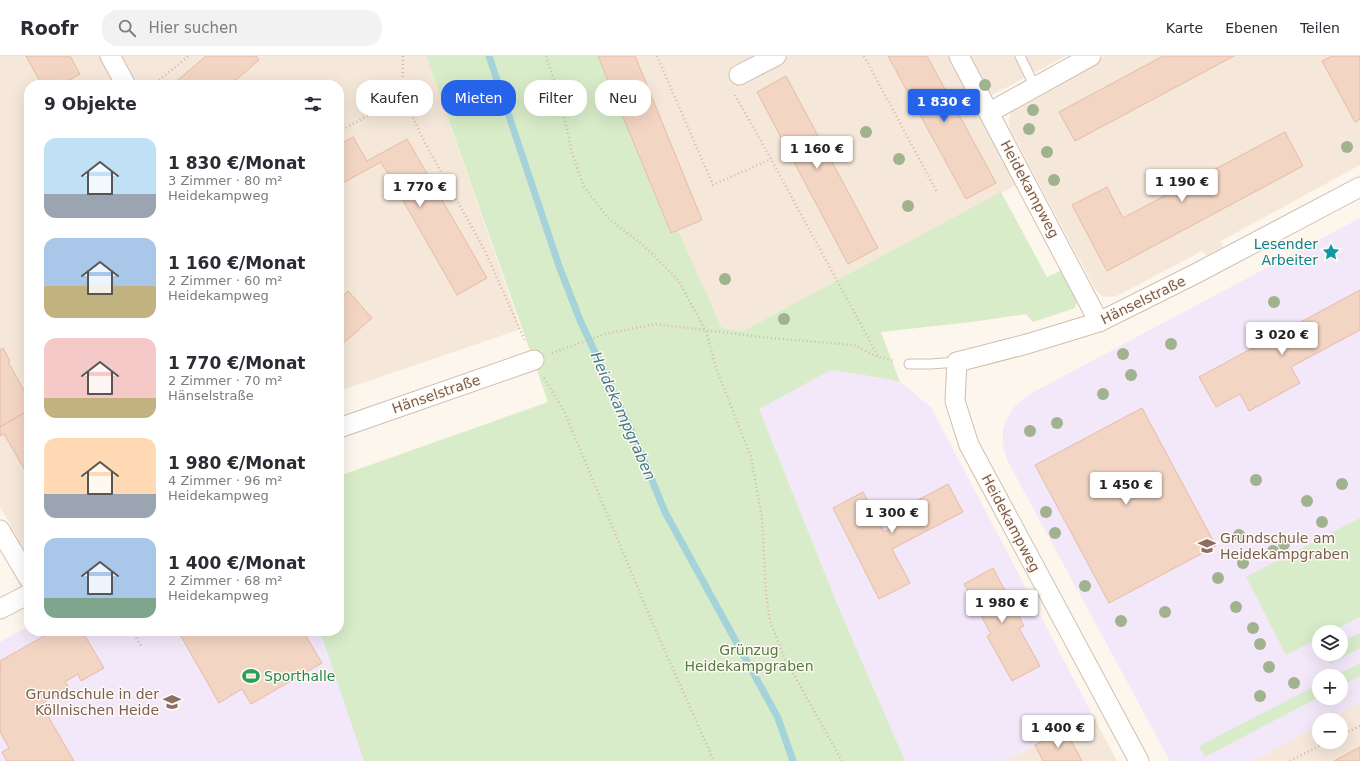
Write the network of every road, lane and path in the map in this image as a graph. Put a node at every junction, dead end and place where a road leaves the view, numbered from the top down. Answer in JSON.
{"nodes":[{"id":1,"x":110,"y":56,"type":"edge"},
{"id":2,"x":189,"y":56,"type":"edge"},
{"id":3,"x":403,"y":56,"type":"edge"},
{"id":4,"x":546,"y":56,"type":"edge"},
{"id":5,"x":658,"y":56,"type":"edge"},
{"id":6,"x":776,"y":56,"type":"edge"},
{"id":7,"x":864,"y":56,"type":"edge"},
{"id":8,"x":959,"y":56,"type":"edge"},
{"id":9,"x":1020,"y":56,"type":"edge"},
{"id":10,"x":1091,"y":56,"type":"edge"},
{"id":11,"x":123,"y":80,"type":"edge"},
{"id":12,"x":159,"y":80,"type":"edge"},
{"id":13,"x":402,"y":80,"type":"edge"},
{"id":14,"x":736,"y":82,"type":"joint"},
{"id":15,"x":1035,"y":87,"type":"junction"},
{"id":16,"x":990,"y":112,"type":"junction"},
{"id":17,"x":366,"y":116,"type":"edge"},
{"id":18,"x":412,"y":116,"type":"edge"},
{"id":19,"x":344,"y":129,"type":"edge"},
{"id":20,"x":771,"y":159,"type":"junction"},
{"id":21,"x":1360,"y":187,"type":"edge"},
{"id":22,"x":937,"y":192,"type":"dead end"},
{"id":23,"x":1100,"y":322,"type":"junction"},
{"id":24,"x":706,"y":330,"type":"junction"},
{"id":25,"x":552,"y":353,"type":"dead end"},
{"id":26,"x":878,"y":357,"type":"junction"},
{"id":27,"x":534,"y":360,"type":"junction"},
{"id":28,"x":957,"y":362,"type":"junction"},
{"id":29,"x":909,"y":364,"type":"joint"},
{"id":30,"x":344,"y":426,"type":"edge"},
{"id":31,"x":1,"y":534,"type":"edge"},
{"id":32,"x":24,"y":571,"type":"edge"},
{"id":33,"x":24,"y":597,"type":"edge"},
{"id":34,"x":0,"y":609,"type":"edge"},
{"id":35,"x":135,"y":636,"type":"edge"},
{"id":36,"x":141,"y":646,"type":"dead end"},
{"id":37,"x":1360,"y":726,"type":"edge"},
{"id":38,"x":1348,"y":732,"type":"edge"},
{"id":39,"x":1314,"y":749,"type":"edge"},
{"id":40,"x":714,"y":761,"type":"edge"},
{"id":41,"x":842,"y":761,"type":"edge"},
{"id":42,"x":1139,"y":761,"type":"edge"},
{"id":43,"x":1290,"y":761,"type":"edge"}],
"edges":[{"from":1,"to":11,"type":"street"},
{"from":2,"to":12,"type":"path"},
{"from":3,"to":13,"type":"path"},
{"from":4,"to":24,"type":"path"},
{"from":5,"to":20,"type":"path"},
{"from":6,"to":14,"type":"street"},
{"from":7,"to":22,"type":"path"},
{"from":8,"to":16,"type":"street","name":"Heidekampweg"},
{"from":9,"to":15,"type":"lane"},
{"from":10,"to":15,"type":"street"},
{"from":14,"to":20,"type":"path"},
{"from":15,"to":16,"type":"street"},
{"from":16,"to":23,"type":"street","name":"Heidekampweg"},
{"from":17,"to":19,"type":"path"},
{"from":18,"to":27,"type":"path"},
{"from":20,"to":26,"type":"path"},
{"from":21,"to":23,"type":"street","name":"Hänselstraße"},
{"from":23,"to":28,"type":"street","name":"Hänselstraße"},
{"from":24,"to":25,"type":"path"},
{"from":24,"to":26,"type":"path"},
{"from":24,"to":41,"type":"path"},
{"from":26,"to":29,"type":"path"},
{"from":27,"to":30,"type":"street","name":"Hänselstraße"},
{"from":27,"to":40,"type":"path"},
{"from":28,"to":29,"type":"lane","name":"Hänselstraße"},
{"from":28,"to":42,"type":"street","name":"Heidekampweg"},
{"from":31,"to":32,"type":"street"},
{"from":33,"to":34,"type":"street"},
{"from":35,"to":36,"type":"path"},
{"from":37,"to":38,"type":"path"},
{"from":39,"to":43,"type":"path"}]}
